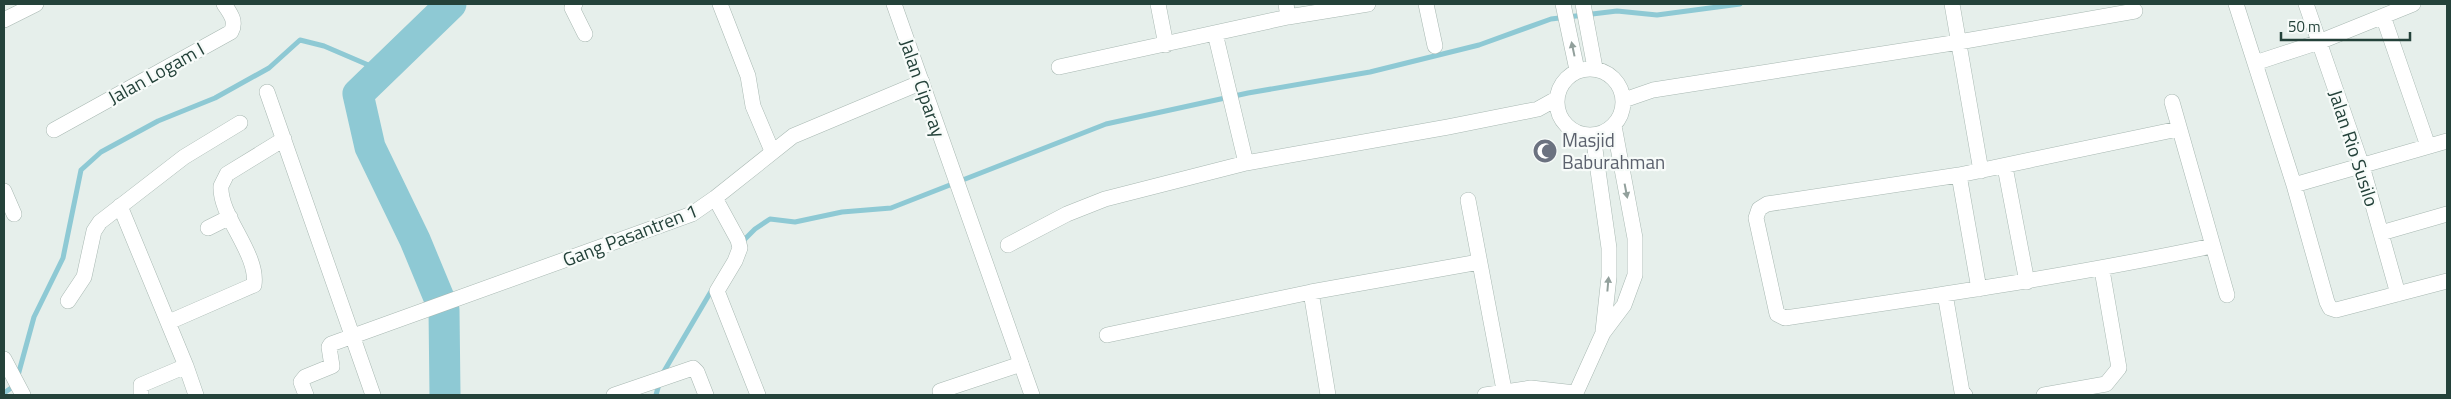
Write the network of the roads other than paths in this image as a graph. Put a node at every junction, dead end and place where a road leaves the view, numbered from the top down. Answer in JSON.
{"nodes":[{"id":1,"x":36,"y":4,"type":"edge"},
{"id":2,"x":224,"y":4,"type":"edge"},
{"id":3,"x":575,"y":4,"type":"edge"},
{"id":4,"x":720,"y":4,"type":"edge"},
{"id":5,"x":896,"y":4,"type":"edge"},
{"id":6,"x":1158,"y":4,"type":"edge"},
{"id":7,"x":1368,"y":4,"type":"edge"},
{"id":8,"x":1426,"y":4,"type":"edge"},
{"id":9,"x":1563,"y":4,"type":"edge"},
{"id":10,"x":1583,"y":4,"type":"edge"},
{"id":11,"x":1952,"y":4,"type":"edge"},
{"id":12,"x":2236,"y":4,"type":"edge"},
{"id":13,"x":2306,"y":4,"type":"edge"},
{"id":14,"x":2412,"y":4,"type":"edge"},
{"id":15,"x":1287,"y":11,"type":"edge"},
{"id":16,"x":2134,"y":11,"type":"dead end"},
{"id":17,"x":2383,"y":16,"type":"junction"},
{"id":18,"x":4,"y":20,"type":"edge"},
{"id":19,"x":585,"y":34,"type":"dead end"},
{"id":20,"x":1215,"y":34,"type":"junction"},
{"id":21,"x":1959,"y":42,"type":"junction"},
{"id":22,"x":2319,"y":42,"type":"junction"},
{"id":23,"x":1166,"y":45,"type":"junction"},
{"id":24,"x":1434,"y":46,"type":"dead end"},
{"id":25,"x":2255,"y":63,"type":"junction"},
{"id":26,"x":1059,"y":67,"type":"dead end"},
{"id":27,"x":1595,"y":68,"type":"junction"},
{"id":28,"x":1577,"y":70,"type":"junction"},
{"id":29,"x":922,"y":82,"type":"junction"},
{"id":30,"x":267,"y":92,"type":"dead end"},
{"id":31,"x":1622,"y":95,"type":"junction"},
{"id":32,"x":2172,"y":102,"type":"dead end"},
{"id":33,"x":1557,"y":105,"type":"junction"},
{"id":34,"x":240,"y":123,"type":"dead end"},
{"id":35,"x":1614,"y":126,"type":"junction"},
{"id":36,"x":2178,"y":129,"type":"junction"},
{"id":37,"x":54,"y":130,"type":"dead end"},
{"id":38,"x":1593,"y":136,"type":"junction"},
{"id":39,"x":284,"y":139,"type":"junction"},
{"id":40,"x":2447,"y":141,"type":"edge"},
{"id":41,"x":2428,"y":146,"type":"junction"},
{"id":42,"x":772,"y":151,"type":"junction"},
{"id":43,"x":1246,"y":163,"type":"junction"},
{"id":44,"x":2005,"y":166,"type":"junction"},
{"id":45,"x":2362,"y":166,"type":"junction"},
{"id":46,"x":1981,"y":171,"type":"junction"},
{"id":47,"x":1958,"y":175,"type":"junction"},
{"id":48,"x":2294,"y":185,"type":"junction"},
{"id":49,"x":4,"y":191,"type":"edge"},
{"id":50,"x":715,"y":198,"type":"junction"},
{"id":51,"x":1468,"y":200,"type":"dead end"},
{"id":52,"x":120,"y":206,"type":"junction"},
{"id":53,"x":14,"y":214,"type":"dead end"},
{"id":54,"x":2447,"y":214,"type":"edge"},
{"id":55,"x":230,"y":217,"type":"junction"},
{"id":56,"x":208,"y":228,"type":"dead end"},
{"id":57,"x":2381,"y":233,"type":"junction"},
{"id":58,"x":1008,"y":244,"type":"dead end"},
{"id":59,"x":2212,"y":246,"type":"junction"},
{"id":60,"x":1480,"y":262,"type":"junction"},
{"id":61,"x":2102,"y":270,"type":"junction"},
{"id":62,"x":2447,"y":281,"type":"edge"},
{"id":63,"x":2027,"y":282,"type":"junction"},
{"id":64,"x":1979,"y":289,"type":"junction"},
{"id":65,"x":1311,"y":292,"type":"junction"},
{"id":66,"x":1945,"y":294,"type":"junction"},
{"id":67,"x":2398,"y":294,"type":"junction"},
{"id":68,"x":2228,"y":295,"type":"dead end"},
{"id":69,"x":68,"y":301,"type":"dead end"},
{"id":70,"x":168,"y":322,"type":"junction"},
{"id":71,"x":1603,"y":333,"type":"junction"},
{"id":72,"x":1107,"y":335,"type":"dead end"},
{"id":73,"x":353,"y":336,"type":"junction"},
{"id":74,"x":4,"y":359,"type":"edge"},
{"id":75,"x":1020,"y":364,"type":"junction"},
{"id":76,"x":186,"y":366,"type":"junction"},
{"id":77,"x":16,"y":388,"type":"edge"},
{"id":78,"x":940,"y":391,"type":"dead end"},
{"id":79,"x":1504,"y":393,"type":"edge"},
{"id":80,"x":1575,"y":394,"type":"edge"},
{"id":81,"x":141,"y":395,"type":"edge"},
{"id":82,"x":196,"y":395,"type":"edge"},
{"id":83,"x":306,"y":395,"type":"edge"},
{"id":84,"x":372,"y":395,"type":"edge"},
{"id":85,"x":614,"y":395,"type":"edge"},
{"id":86,"x":706,"y":395,"type":"edge"},
{"id":87,"x":758,"y":395,"type":"edge"},
{"id":88,"x":1032,"y":395,"type":"edge"},
{"id":89,"x":1328,"y":395,"type":"edge"},
{"id":90,"x":1485,"y":395,"type":"edge"},
{"id":91,"x":1965,"y":395,"type":"edge"},
{"id":92,"x":2044,"y":395,"type":"edge"}],
"edges":[{"from":1,"to":18,"type":"street"},
{"from":2,"to":37,"type":"street","name":"Jalan Logam I"},
{"from":3,"to":19,"type":"street"},
{"from":4,"to":42,"type":"street"},
{"from":5,"to":29,"type":"street","name":"Jalan Ciparay"},
{"from":6,"to":23,"type":"street"},
{"from":7,"to":15,"type":"street"},
{"from":8,"to":24,"type":"street"},
{"from":28,"to":9,"type":"street","one_way":true},
{"from":10,"to":27,"type":"street"},
{"from":11,"to":21,"type":"street"},
{"from":12,"to":25,"type":"street"},
{"from":13,"to":22,"type":"street","name":"Jalan Rio Susilo"},
{"from":14,"to":17,"type":"street"},
{"from":15,"to":20,"type":"street"},
{"from":16,"to":21,"type":"street"},
{"from":17,"to":22,"type":"street"},
{"from":17,"to":41,"type":"street"},
{"from":20,"to":23,"type":"street"},
{"from":20,"to":43,"type":"street"},
{"from":21,"to":31,"type":"street"},
{"from":21,"to":46,"type":"street"},
{"from":22,"to":25,"type":"street"},
{"from":22,"to":45,"type":"street","name":"Jalan Rio Susilo"},
{"from":23,"to":26,"type":"street"},
{"from":25,"to":48,"type":"street"},
{"from":27,"to":28,"type":"street"},
{"from":27,"to":31,"type":"street"},
{"from":28,"to":33,"type":"street"},
{"from":29,"to":42,"type":"street","name":"Gang Pasantren 1"},
{"from":29,"to":75,"type":"street","name":"Jalan Ciparay"},
{"from":30,"to":39,"type":"street"},
{"from":31,"to":35,"type":"street"},
{"from":32,"to":36,"type":"street"},
{"from":33,"to":38,"type":"street"},
{"from":33,"to":43,"type":"street"},
{"from":34,"to":52,"type":"street"},
{"from":35,"to":38,"type":"street"},
{"from":35,"to":71,"type":"street","one_way":true},
{"from":36,"to":44,"type":"street"},
{"from":36,"to":59,"type":"street"},
{"from":71,"to":38,"type":"street","one_way":true},
{"from":39,"to":55,"type":"street"},
{"from":39,"to":73,"type":"street"},
{"from":40,"to":41,"type":"street"},
{"from":41,"to":45,"type":"street"},
{"from":42,"to":50,"type":"street","name":"Gang Pasantren 1"},
{"from":43,"to":58,"type":"street"},
{"from":44,"to":46,"type":"street"},
{"from":44,"to":63,"type":"street"},
{"from":45,"to":48,"type":"street"},
{"from":45,"to":57,"type":"street","name":"Jalan Rio Susilo"},
{"from":46,"to":47,"type":"street"},
{"from":47,"to":64,"type":"street"},
{"from":47,"to":66,"type":"street"},
{"from":48,"to":67,"type":"street"},
{"from":49,"to":53,"type":"street"},
{"from":50,"to":73,"type":"street","name":"Gang Pasantren 1"},
{"from":50,"to":87,"type":"street"},
{"from":51,"to":60,"type":"street"},
{"from":52,"to":69,"type":"street"},
{"from":52,"to":70,"type":"street"},
{"from":54,"to":57,"type":"street"},
{"from":55,"to":56,"type":"street"},
{"from":55,"to":70,"type":"street"},
{"from":57,"to":67,"type":"street","name":"Jalan Rio Susilo"},
{"from":59,"to":61,"type":"street"},
{"from":59,"to":68,"type":"street"},
{"from":60,"to":65,"type":"street"},
{"from":60,"to":79,"type":"street"},
{"from":61,"to":63,"type":"street"},
{"from":61,"to":92,"type":"street"},
{"from":62,"to":67,"type":"street"},
{"from":63,"to":64,"type":"street"},
{"from":64,"to":66,"type":"street"},
{"from":65,"to":72,"type":"street"},
{"from":65,"to":89,"type":"street"},
{"from":66,"to":91,"type":"street"},
{"from":70,"to":76,"type":"street"},
{"from":71,"to":80,"type":"street"},
{"from":73,"to":83,"type":"street","name":"Gang Pasantren 1"},
{"from":73,"to":84,"type":"street"},
{"from":74,"to":77,"type":"street"},
{"from":75,"to":78,"type":"street"},
{"from":75,"to":88,"type":"street"},
{"from":76,"to":81,"type":"street"},
{"from":76,"to":82,"type":"street"},
{"from":79,"to":80,"type":"street"},
{"from":79,"to":90,"type":"street"},
{"from":85,"to":86,"type":"street"}]}
